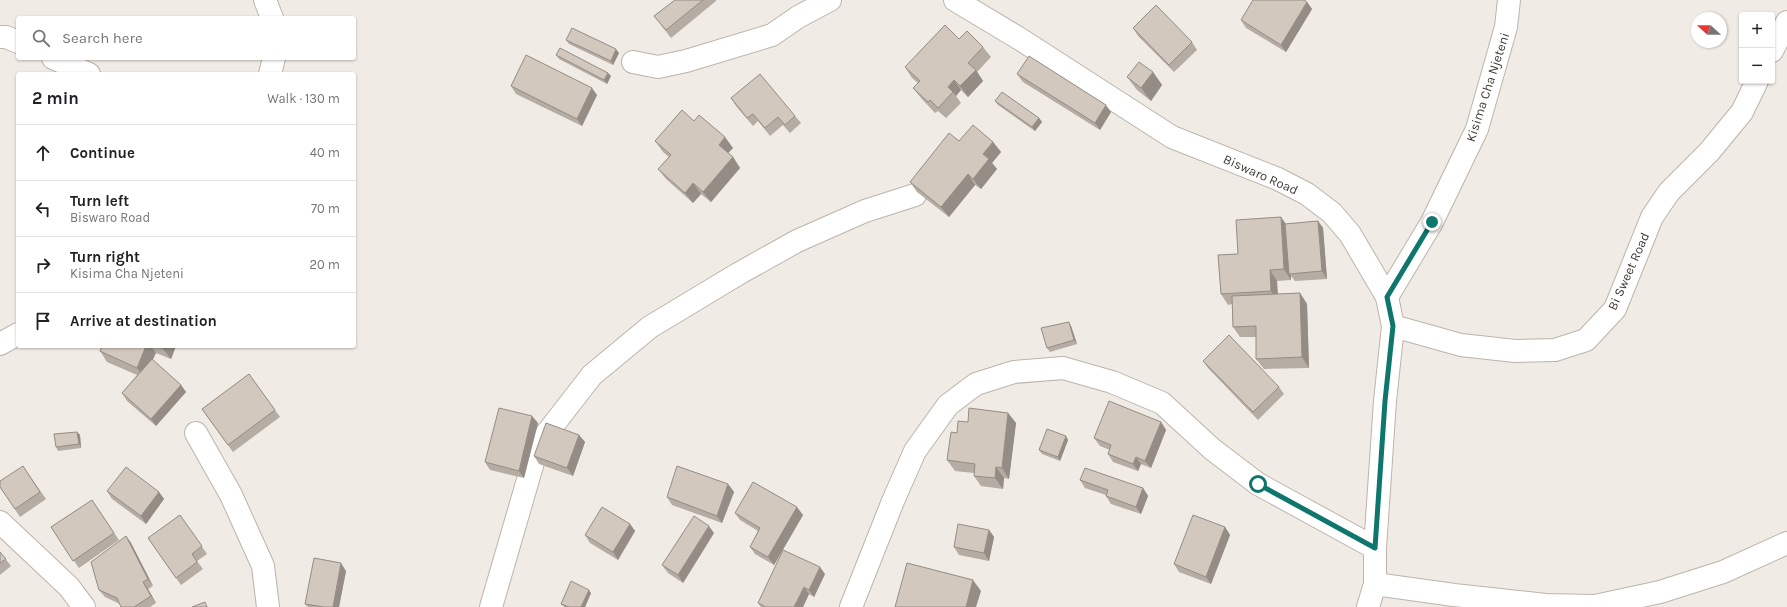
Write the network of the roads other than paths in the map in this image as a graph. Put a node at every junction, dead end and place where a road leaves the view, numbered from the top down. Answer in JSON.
{"nodes":[{"id":1,"x":265,"y":0,"type":"edge"},
{"id":2,"x":830,"y":0,"type":"edge"},
{"id":3,"x":955,"y":0,"type":"edge"},
{"id":4,"x":1509,"y":0,"type":"edge"},
{"id":5,"x":271,"y":16,"type":"edge"},
{"id":6,"x":1787,"y":22,"type":"edge"},
{"id":7,"x":0,"y":37,"type":"edge"},
{"id":8,"x":16,"y":41,"type":"edge"},
{"id":9,"x":1774,"y":48,"type":"edge"},
{"id":10,"x":58,"y":60,"type":"edge"},
{"id":11,"x":274,"y":60,"type":"edge"},
{"id":12,"x":634,"y":62,"type":"dead end"},
{"id":13,"x":84,"y":72,"type":"edge"},
{"id":14,"x":270,"y":72,"type":"edge"},
{"id":15,"x":1756,"y":84,"type":"edge"},
{"id":16,"x":915,"y":195,"type":"edge"},
{"id":17,"x":1387,"y":297,"type":"junction"},
{"id":18,"x":1393,"y":326,"type":"junction"},
{"id":19,"x":16,"y":335,"type":"edge"},
{"id":20,"x":0,"y":344,"type":"edge"},
{"id":21,"x":196,"y":433,"type":"dead end"},
{"id":22,"x":0,"y":522,"type":"edge"},
{"id":23,"x":1787,"y":543,"type":"edge"},
{"id":24,"x":1375,"y":548,"type":"junction"},
{"id":25,"x":1375,"y":584,"type":"junction"},
{"id":26,"x":84,"y":607,"type":"edge"},
{"id":27,"x":268,"y":607,"type":"edge"},
{"id":28,"x":491,"y":607,"type":"edge"},
{"id":29,"x":851,"y":607,"type":"edge"},
{"id":30,"x":1368,"y":607,"type":"edge"}],
"edges":[{"from":1,"to":5,"type":"street"},
{"from":2,"to":12,"type":"street"},
{"from":3,"to":17,"type":"street","name":"Biswaro Road"},
{"from":4,"to":17,"type":"street","name":"Kisima Cha Njeteni"},
{"from":6,"to":9,"type":"street"},
{"from":7,"to":8,"type":"street"},
{"from":10,"to":13,"type":"street"},
{"from":11,"to":14,"type":"street"},
{"from":15,"to":18,"type":"street","name":"Bi Sweet Road"},
{"from":16,"to":28,"type":"street"},
{"from":17,"to":18,"type":"street","name":"Biswaro Road"},
{"from":18,"to":24,"type":"street","name":"Biswaro Road"},
{"from":19,"to":20,"type":"street"},
{"from":21,"to":27,"type":"street"},
{"from":22,"to":26,"type":"street"},
{"from":23,"to":25,"type":"street"},
{"from":24,"to":25,"type":"street","name":"Biswaro Road"},
{"from":24,"to":29,"type":"street"},
{"from":25,"to":30,"type":"street","name":"Biswaro Road"}]}
